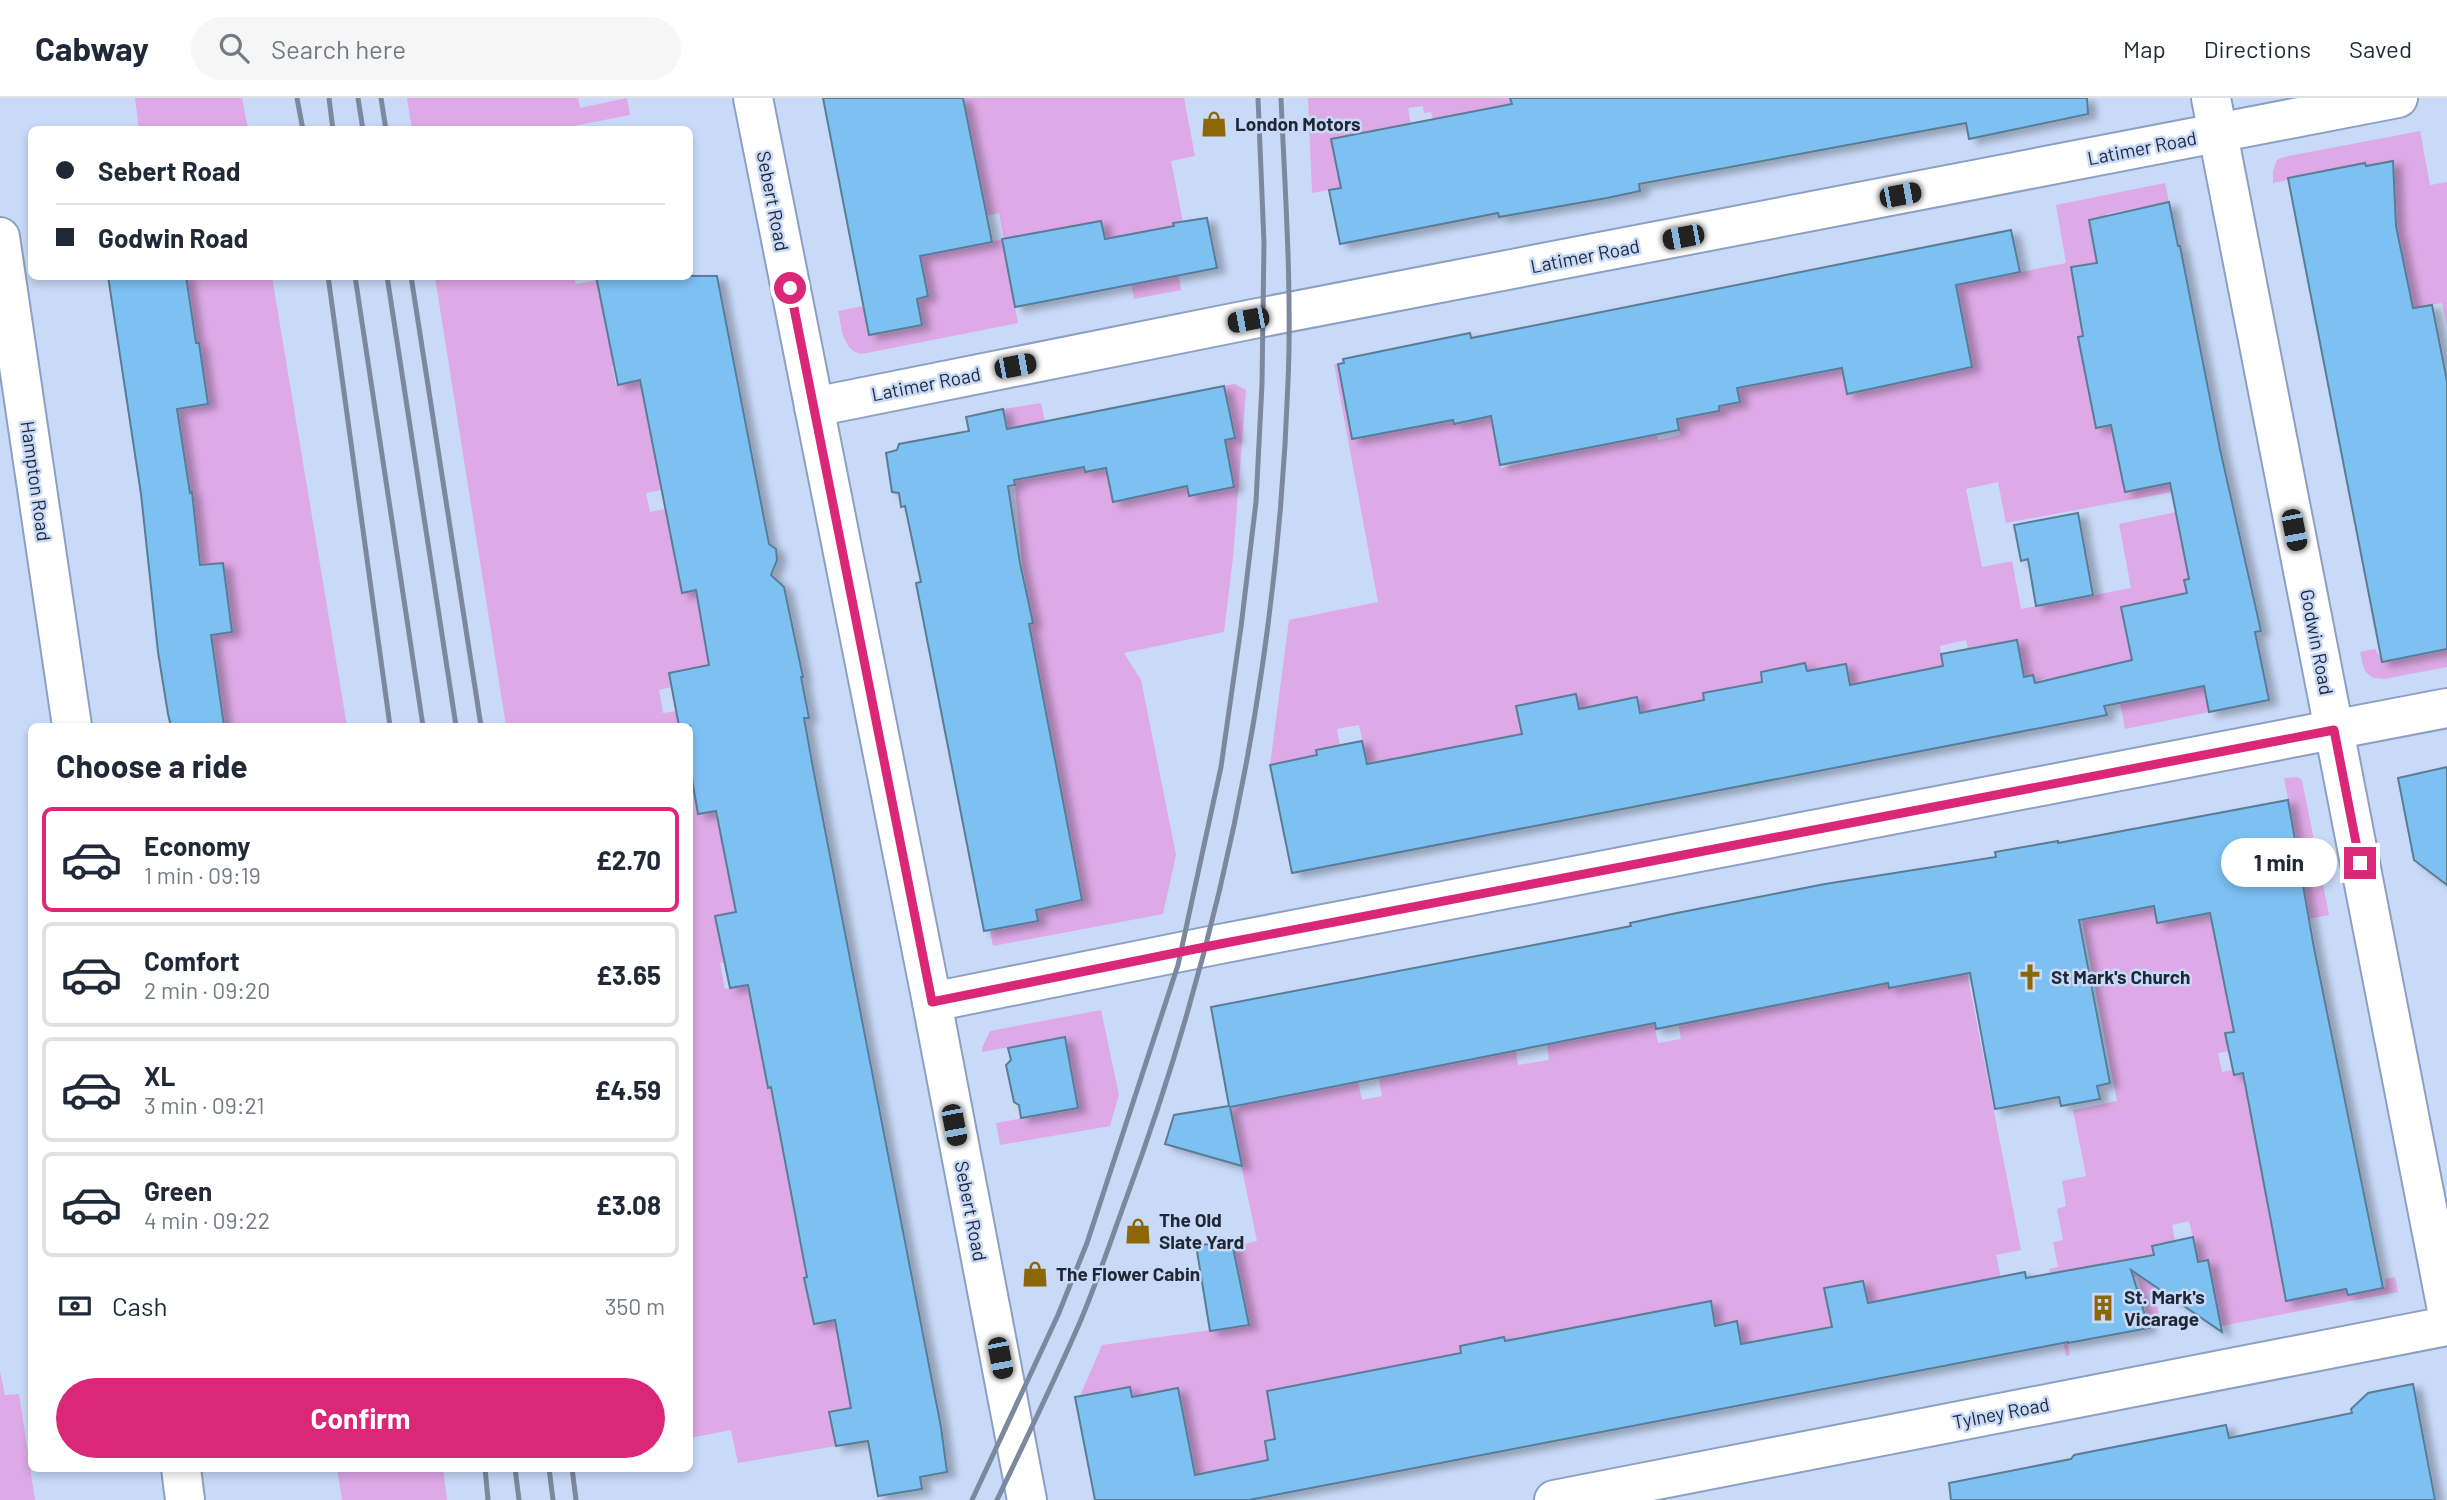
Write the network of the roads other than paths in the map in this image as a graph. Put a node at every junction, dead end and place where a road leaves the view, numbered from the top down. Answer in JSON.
{"nodes":[{"id":1,"x":752,"y":98,"type":"edge"},
{"id":2,"x":2398,"y":98,"type":"edge"},
{"id":3,"x":2215,"y":116,"type":"edge"},
{"id":4,"x":0,"y":237,"type":"edge"},
{"id":5,"x":814,"y":407,"type":"junction"},
{"id":6,"x":2447,"y":708,"type":"edge"},
{"id":7,"x":72,"y":723,"type":"edge"},
{"id":8,"x":2334,"y":730,"type":"junction"},
{"id":9,"x":932,"y":1002,"type":"junction"},
{"id":10,"x":2447,"y":1310,"type":"edge"},
{"id":11,"x":2447,"y":1326,"type":"edge"},
{"id":12,"x":181,"y":1472,"type":"edge"},
{"id":13,"x":185,"y":1500,"type":"edge"},
{"id":14,"x":1027,"y":1500,"type":"edge"},
{"id":15,"x":1554,"y":1500,"type":"edge"}],
"edges":[{"from":1,"to":5,"type":"street","name":"Sebert Road"},
{"from":2,"to":3,"type":"street","name":"Latimer Road"},
{"from":3,"to":5,"type":"street","name":"Latimer Road"},
{"from":3,"to":8,"type":"street","name":"Godwin Road"},
{"from":4,"to":7,"type":"street","name":"Hampton Road"},
{"from":5,"to":9,"type":"street","name":"Sebert Road"},
{"from":6,"to":8,"type":"street"},
{"from":8,"to":9,"type":"street"},
{"from":8,"to":10,"type":"street","name":"Godwin Road"},
{"from":9,"to":14,"type":"street","name":"Sebert Road"},
{"from":11,"to":15,"type":"street","name":"Tylney Road"},
{"from":12,"to":13,"type":"street"}]}
